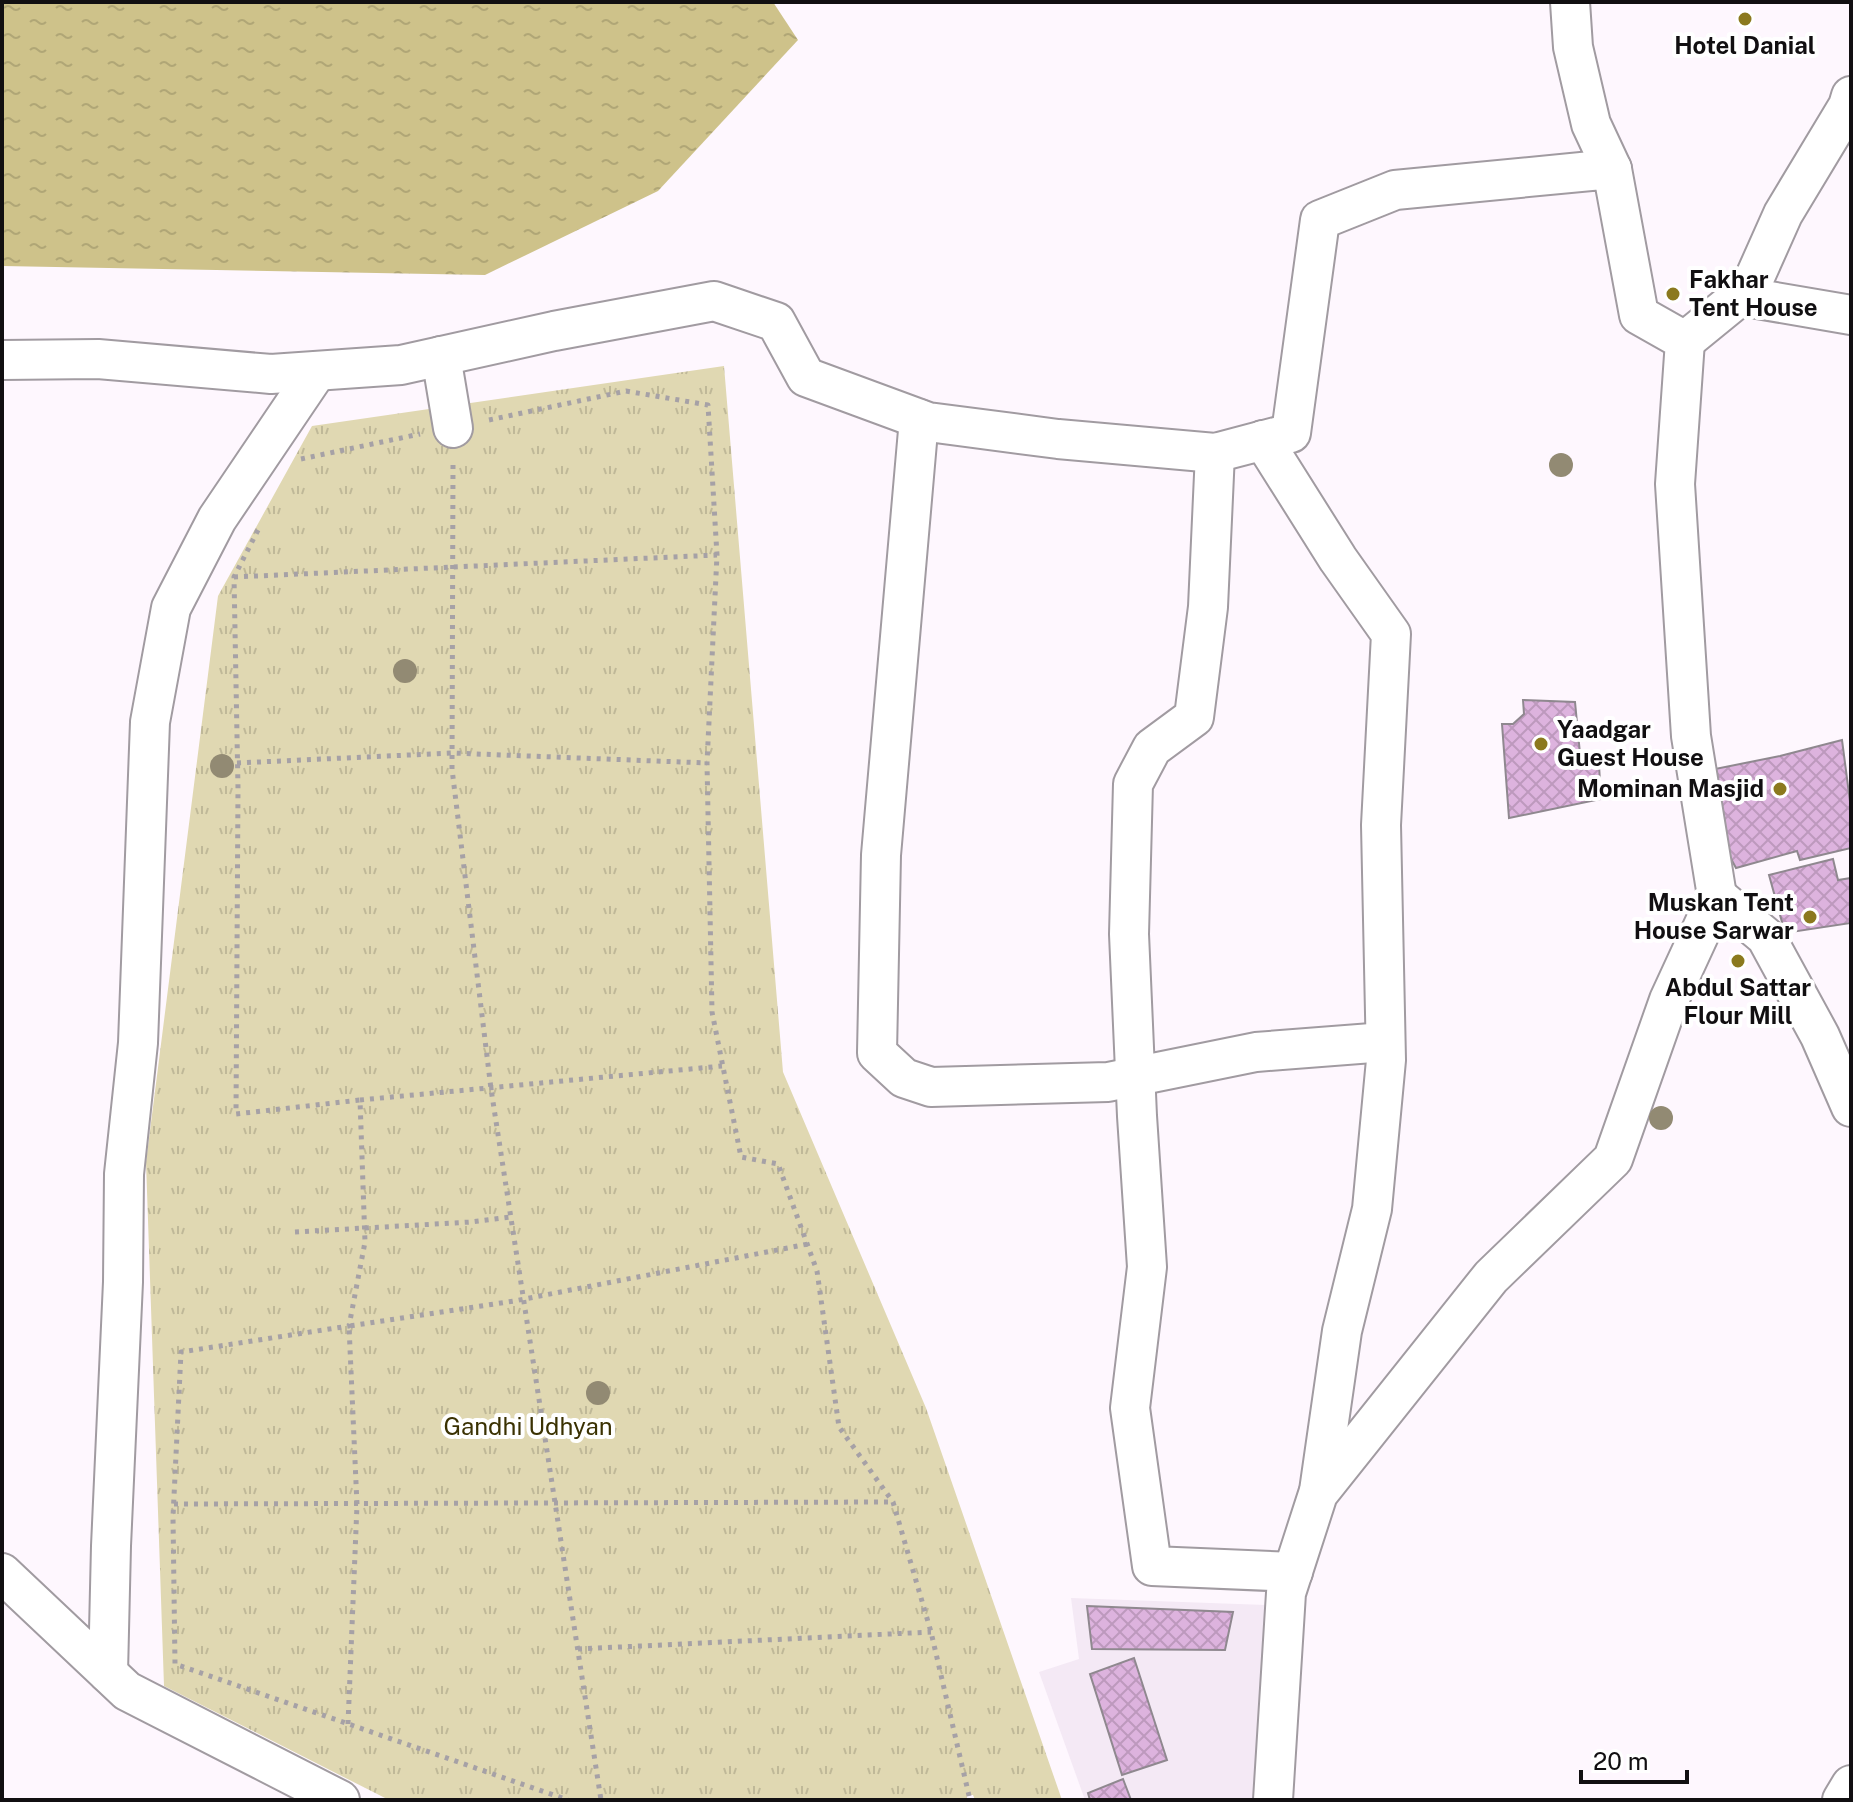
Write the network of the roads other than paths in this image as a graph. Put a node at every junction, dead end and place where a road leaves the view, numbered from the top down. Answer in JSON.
{"nodes":[{"id":1,"x":1570,"y":2,"type":"edge"},
{"id":2,"x":1851,"y":96,"type":"edge"},
{"id":3,"x":1612,"y":169,"type":"junction"},
{"id":4,"x":1740,"y":296,"type":"junction"},
{"id":5,"x":1851,"y":315,"type":"edge"},
{"id":6,"x":1685,"y":341,"type":"junction"},
{"id":7,"x":441,"y":356,"type":"junction"},
{"id":8,"x":2,"y":360,"type":"edge"},
{"id":9,"x":317,"y":371,"type":"junction"},
{"id":10,"x":919,"y":419,"type":"junction"},
{"id":11,"x":453,"y":428,"type":"road end"},
{"id":12,"x":1263,"y":440,"type":"junction"},
{"id":13,"x":1215,"y":453,"type":"junction"},
{"id":14,"x":1717,"y":896,"type":"junction"},
{"id":15,"x":1385,"y":1042,"type":"junction"},
{"id":16,"x":1135,"y":1077,"type":"junction"},
{"id":17,"x":1851,"y":1107,"type":"edge"},
{"id":18,"x":1318,"y":1494,"type":"junction"},
{"id":19,"x":1293,"y":1572,"type":"junction"},
{"id":20,"x":2,"y":1573,"type":"edge"},
{"id":21,"x":108,"y":1673,"type":"junction"},
{"id":22,"x":1851,"y":1785,"type":"edge"},
{"id":23,"x":340,"y":1800,"type":"edge"},
{"id":24,"x":1273,"y":1800,"type":"edge"},
{"id":25,"x":1842,"y":1800,"type":"edge"}],
"edges":[{"from":1,"to":3,"type":"street"},
{"from":2,"to":4,"type":"street"},
{"from":3,"to":6,"type":"street"},
{"from":3,"to":12,"type":"street"},
{"from":4,"to":5,"type":"street"},
{"from":4,"to":6,"type":"street"},
{"from":6,"to":14,"type":"street"},
{"from":7,"to":9,"type":"street"},
{"from":7,"to":10,"type":"street"},
{"from":7,"to":11,"type":"street"},
{"from":8,"to":9,"type":"street"},
{"from":9,"to":21,"type":"street"},
{"from":10,"to":13,"type":"street"},
{"from":10,"to":16,"type":"street"},
{"from":12,"to":13,"type":"street"},
{"from":12,"to":15,"type":"street"},
{"from":13,"to":16,"type":"street"},
{"from":14,"to":17,"type":"street"},
{"from":14,"to":18,"type":"street"},
{"from":15,"to":16,"type":"street"},
{"from":15,"to":18,"type":"street"},
{"from":16,"to":19,"type":"street"},
{"from":18,"to":19,"type":"street"},
{"from":19,"to":24,"type":"street"},
{"from":20,"to":21,"type":"street"},
{"from":21,"to":23,"type":"street"},
{"from":22,"to":25,"type":"street"}]}
